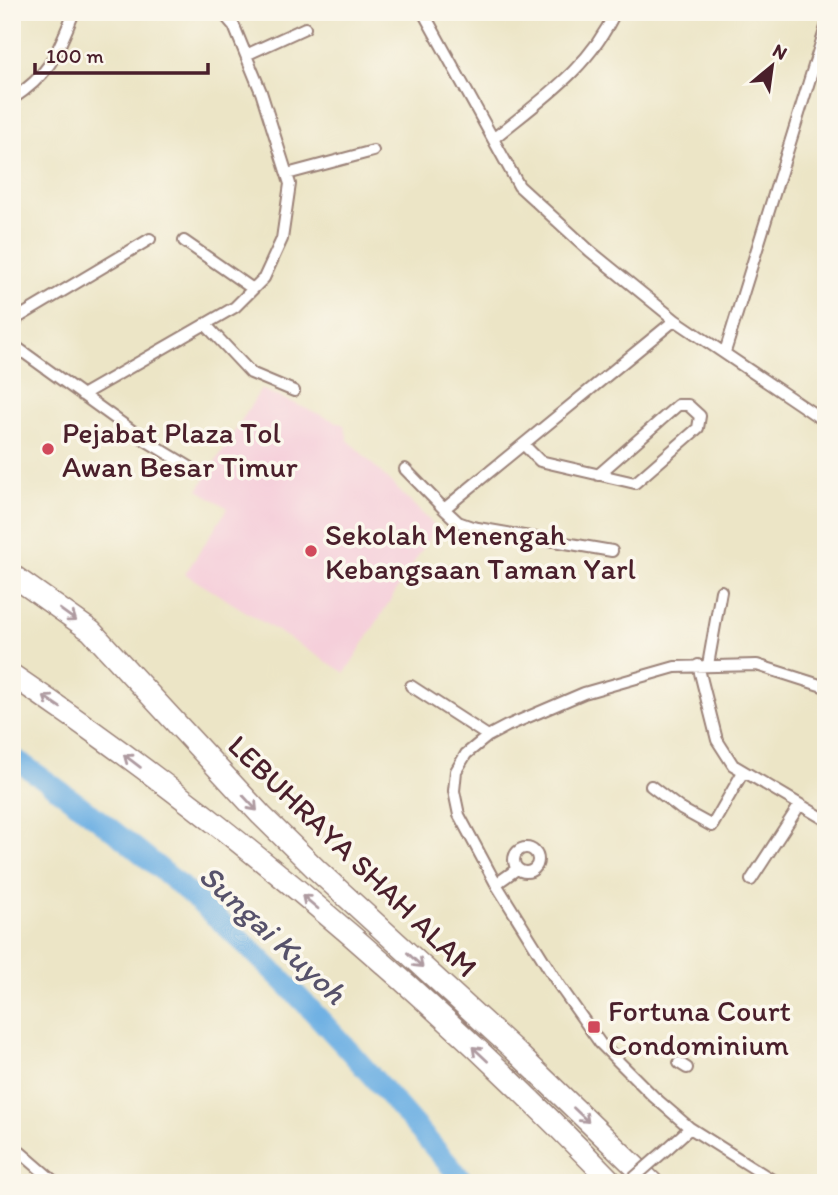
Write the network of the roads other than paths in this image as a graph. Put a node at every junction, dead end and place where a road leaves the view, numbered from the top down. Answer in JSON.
{"nodes":[{"id":1,"x":74,"y":12,"type":"edge"},
{"id":2,"x":222,"y":12,"type":"edge"},
{"id":3,"x":423,"y":12,"type":"edge"},
{"id":4,"x":615,"y":12,"type":"edge"},
{"id":5,"x":826,"y":27,"type":"edge"},
{"id":6,"x":305,"y":28,"type":"dead end"},
{"id":7,"x":246,"y":55,"type":"junction"},
{"id":8,"x":12,"y":99,"type":"edge"},
{"id":9,"x":493,"y":139,"type":"junction"},
{"id":10,"x":373,"y":151,"type":"dead end"},
{"id":11,"x":287,"y":174,"type":"junction"},
{"id":12,"x":150,"y":239,"type":"dead end"},
{"id":13,"x":184,"y":241,"type":"dead end"},
{"id":14,"x":253,"y":289,"type":"junction"},
{"id":15,"x":675,"y":320,"type":"junction"},
{"id":16,"x":205,"y":324,"type":"junction"},
{"id":17,"x":12,"y":327,"type":"edge"},
{"id":18,"x":12,"y":344,"type":"edge"},
{"id":19,"x":725,"y":352,"type":"junction"},
{"id":20,"x":294,"y":391,"type":"dead end"},
{"id":21,"x":82,"y":395,"type":"junction"},
{"id":22,"x":826,"y":422,"type":"edge"},
{"id":23,"x":524,"y":445,"type":"junction"},
{"id":24,"x":405,"y":468,"type":"dead end"},
{"id":25,"x":198,"y":471,"type":"dead end"},
{"id":26,"x":598,"y":475,"type":"junction"},
{"id":27,"x":444,"y":509,"type":"junction"},
{"id":28,"x":612,"y":551,"type":"dead end"},
{"id":29,"x":12,"y":575,"type":"edge"},
{"id":30,"x":721,"y":591,"type":"dead end"},
{"id":31,"x":703,"y":665,"type":"junction"},
{"id":32,"x":12,"y":675,"type":"edge"},
{"id":33,"x":411,"y":686,"type":"dead end"},
{"id":34,"x":826,"y":687,"type":"edge"},
{"id":35,"x":488,"y":736,"type":"junction"},
{"id":36,"x":743,"y":772,"type":"junction"},
{"id":37,"x":651,"y":786,"type":"dead end"},
{"id":38,"x":799,"y":806,"type":"junction"},
{"id":39,"x":826,"y":820,"type":"edge"},
{"id":40,"x":517,"y":869,"type":"dead end"},
{"id":41,"x":751,"y":880,"type":"dead end"},
{"id":42,"x":496,"y":884,"type":"junction"},
{"id":43,"x":690,"y":1128,"type":"junction"},
{"id":44,"x":12,"y":1145,"type":"edge"},
{"id":45,"x":55,"y":1183,"type":"edge"},
{"id":46,"x":613,"y":1183,"type":"edge"},
{"id":47,"x":628,"y":1183,"type":"edge"},
{"id":48,"x":652,"y":1183,"type":"edge"},
{"id":49,"x":777,"y":1183,"type":"edge"}],
"edges":[{"from":1,"to":8,"type":"street"},
{"from":2,"to":7,"type":"street"},
{"from":3,"to":9,"type":"street"},
{"from":4,"to":9,"type":"street"},
{"from":5,"to":19,"type":"street"},
{"from":6,"to":7,"type":"street"},
{"from":7,"to":11,"type":"street"},
{"from":9,"to":15,"type":"street"},
{"from":10,"to":11,"type":"street"},
{"from":11,"to":14,"type":"street"},
{"from":12,"to":17,"type":"street"},
{"from":13,"to":14,"type":"street"},
{"from":14,"to":16,"type":"street"},
{"from":15,"to":19,"type":"street"},
{"from":15,"to":23,"type":"street"},
{"from":16,"to":20,"type":"street"},
{"from":16,"to":21,"type":"street"},
{"from":18,"to":21,"type":"street"},
{"from":19,"to":22,"type":"street"},
{"from":21,"to":25,"type":"street"},
{"from":23,"to":26,"type":"street"},
{"from":23,"to":27,"type":"street"},
{"from":24,"to":27,"type":"street"},
{"from":26,"to":26,"type":"street"},
{"from":27,"to":28,"type":"street"},
{"from":29,"to":48,"type":"highway","name":"LEBUHRAYA SHAH ALAM","one_way":true},
{"from":30,"to":31,"type":"street"},
{"from":31,"to":34,"type":"street"},
{"from":31,"to":35,"type":"street"},
{"from":31,"to":36,"type":"street"},
{"from":46,"to":32,"type":"highway","name":"LEBUHRAYA SHAH ALAM","one_way":true},
{"from":33,"to":35,"type":"street"},
{"from":35,"to":42,"type":"street"},
{"from":36,"to":37,"type":"street"},
{"from":36,"to":38,"type":"street"},
{"from":38,"to":39,"type":"street"},
{"from":38,"to":41,"type":"street"},
{"from":40,"to":42,"type":"street"},
{"from":42,"to":43,"type":"street"},
{"from":43,"to":47,"type":"street","bridge":true},
{"from":43,"to":49,"type":"street"},
{"from":44,"to":45,"type":"street"}]}
